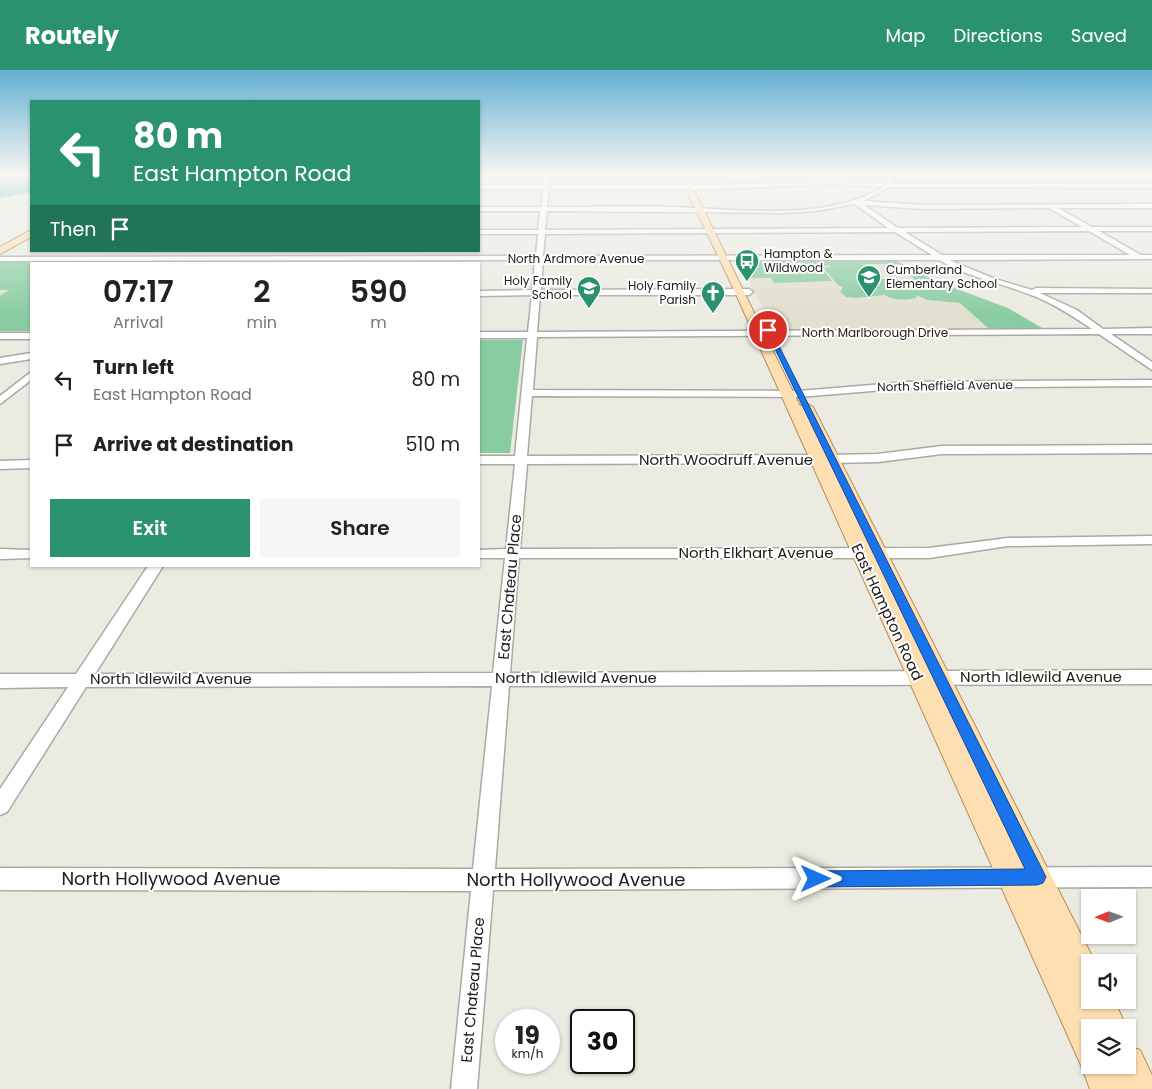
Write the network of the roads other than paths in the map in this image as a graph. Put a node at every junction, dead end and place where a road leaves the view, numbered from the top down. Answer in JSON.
{"nodes":[{"id":1,"x":543,"y":222,"type":"edge"},
{"id":2,"x":710,"y":222,"type":"edge"},
{"id":3,"x":883,"y":222,"type":"edge"},
{"id":4,"x":1077,"y":222,"type":"edge"},
{"id":5,"x":1090,"y":229,"type":"junction"},
{"id":6,"x":1152,"y":229,"type":"edge"},
{"id":7,"x":898,"y":230,"type":"junction"},
{"id":8,"x":480,"y":232,"type":"edge"},
{"id":9,"x":543,"y":232,"type":"junction"},
{"id":10,"x":714,"y":232,"type":"junction"},
{"id":11,"x":30,"y":235,"type":"edge"},
{"id":12,"x":3,"y":250,"type":"edge"},
{"id":13,"x":181,"y":252,"type":"edge"},
{"id":14,"x":1152,"y":256,"type":"edge"},
{"id":15,"x":940,"y":257,"type":"junction"},
{"id":16,"x":1139,"y":257,"type":"junction"},
{"id":17,"x":173,"y":258,"type":"junction"},
{"id":18,"x":358,"y":258,"type":"edge"},
{"id":19,"x":0,"y":259,"type":"edge"},
{"id":20,"x":540,"y":259,"type":"junction"},
{"id":21,"x":727,"y":259,"type":"junction"},
{"id":22,"x":1152,"y":264,"type":"edge"},
{"id":23,"x":1016,"y":288,"type":"junction"},
{"id":24,"x":1068,"y":291,"type":"junction"},
{"id":25,"x":1152,"y":291,"type":"edge"},
{"id":26,"x":744,"y":292,"type":"junction"},
{"id":27,"x":480,"y":293,"type":"edge"},
{"id":28,"x":537,"y":293,"type":"junction"},
{"id":29,"x":1055,"y":302,"type":"junction"},
{"id":30,"x":1152,"y":331,"type":"edge"},
{"id":31,"x":1105,"y":332,"type":"junction"},
{"id":32,"x":764,"y":333,"type":"junction"},
{"id":33,"x":480,"y":335,"type":"edge"},
{"id":34,"x":534,"y":335,"type":"junction"},
{"id":35,"x":0,"y":336,"type":"edge"},
{"id":36,"x":30,"y":336,"type":"edge"},
{"id":37,"x":30,"y":356,"type":"edge"},
{"id":38,"x":0,"y":361,"type":"edge"},
{"id":39,"x":1152,"y":367,"type":"edge"},
{"id":40,"x":30,"y":376,"type":"edge"},
{"id":41,"x":1152,"y":383,"type":"edge"},
{"id":42,"x":528,"y":393,"type":"junction"},
{"id":43,"x":792,"y":394,"type":"junction"},
{"id":44,"x":0,"y":401,"type":"edge"},
{"id":45,"x":1152,"y":449,"type":"edge"},
{"id":46,"x":824,"y":459,"type":"junction"},
{"id":47,"x":480,"y":460,"type":"edge"},
{"id":48,"x":522,"y":460,"type":"junction"},
{"id":49,"x":30,"y":464,"type":"edge"},
{"id":50,"x":0,"y":465,"type":"edge"},
{"id":51,"x":1152,"y":540,"type":"edge"},
{"id":52,"x":869,"y":553,"type":"junction"},
{"id":53,"x":0,"y":554,"type":"edge"},
{"id":54,"x":30,"y":554,"type":"edge"},
{"id":55,"x":480,"y":554,"type":"edge"},
{"id":56,"x":513,"y":554,"type":"junction"},
{"id":57,"x":155,"y":567,"type":"edge"},
{"id":58,"x":1152,"y":676,"type":"edge"},
{"id":59,"x":502,"y":678,"type":"junction"},
{"id":60,"x":929,"y":678,"type":"junction"},
{"id":61,"x":82,"y":679,"type":"junction"},
{"id":62,"x":0,"y":681,"type":"edge"},
{"id":63,"x":0,"y":806,"type":"edge"},
{"id":64,"x":1037,"y":877,"type":"junction"},
{"id":65,"x":1011,"y":878,"type":"junction"},
{"id":66,"x":1152,"y":878,"type":"edge"},
{"id":67,"x":0,"y":879,"type":"edge"},
{"id":68,"x":483,"y":880,"type":"junction"},
{"id":69,"x":1081,"y":967,"type":"edge"},
{"id":70,"x":1081,"y":1031,"type":"edge"},
{"id":71,"x":1100,"y":1074,"type":"edge"},
{"id":72,"x":1134,"y":1074,"type":"edge"},
{"id":73,"x":464,"y":1089,"type":"edge"},
{"id":74,"x":1107,"y":1089,"type":"edge"},
{"id":75,"x":1141,"y":1089,"type":"edge"}],
"edges":[{"from":1,"to":9,"type":"street","name":"East Chateau Place"},
{"from":2,"to":10,"type":"main road","name":"East Hampton Road"},
{"from":3,"to":7,"type":"street"},
{"from":4,"to":5,"type":"street"},
{"from":5,"to":6,"type":"street"},
{"from":5,"to":7,"type":"street"},
{"from":5,"to":16,"type":"street"},
{"from":7,"to":10,"type":"street"},
{"from":7,"to":15,"type":"street"},
{"from":8,"to":9,"type":"street"},
{"from":9,"to":10,"type":"street"},
{"from":9,"to":20,"type":"street","name":"East Chateau Place"},
{"from":10,"to":21,"type":"main road","name":"East Hampton Road"},
{"from":11,"to":12,"type":"main road"},
{"from":13,"to":17,"type":"street"},
{"from":14,"to":16,"type":"street","name":"North Ardmore Avenue"},
{"from":15,"to":16,"type":"street","name":"North Ardmore Avenue"},
{"from":15,"to":21,"type":"street","name":"North Ardmore Avenue"},
{"from":15,"to":23,"type":"street"},
{"from":16,"to":22,"type":"street"},
{"from":17,"to":18,"type":"street","name":"North Ardmore Avenue"},
{"from":17,"to":19,"type":"street","name":"North Ardmore Avenue"},
{"from":18,"to":20,"type":"street","name":"North Ardmore Avenue"},
{"from":20,"to":21,"type":"street","name":"North Ardmore Avenue"},
{"from":20,"to":28,"type":"street","name":"East Chateau Place"},
{"from":21,"to":26,"type":"main road","name":"East Hampton Road"},
{"from":23,"to":24,"type":"street"},
{"from":23,"to":29,"type":"street"},
{"from":24,"to":25,"type":"street"},
{"from":24,"to":29,"type":"street"},
{"from":26,"to":28,"type":"street"},
{"from":26,"to":32,"type":"main road","name":"East Hampton Road"},
{"from":27,"to":28,"type":"street"},
{"from":28,"to":34,"type":"street","name":"East Chateau Place"},
{"from":29,"to":31,"type":"street"},
{"from":30,"to":31,"type":"street","name":"North Marlborough Drive"},
{"from":31,"to":32,"type":"street","name":"North Marlborough Drive"},
{"from":31,"to":39,"type":"street"},
{"from":32,"to":34,"type":"street","name":"North Marlborough Drive"},
{"from":32,"to":43,"type":"main road","name":"East Hampton Road"},
{"from":33,"to":34,"type":"street","name":"North Marlborough Drive"},
{"from":34,"to":42,"type":"street","name":"East Chateau Place"},
{"from":35,"to":36,"type":"street"},
{"from":37,"to":38,"type":"street"},
{"from":40,"to":44,"type":"street"},
{"from":41,"to":43,"type":"street","name":"North Sheffield Avenue"},
{"from":42,"to":43,"type":"street","name":"North Sheffield Avenue"},
{"from":42,"to":48,"type":"street","name":"East Chateau Place"},
{"from":43,"to":46,"type":"main road","name":"East Hampton Road"},
{"from":45,"to":46,"type":"street","name":"North Woodruff Avenue"},
{"from":46,"to":48,"type":"street","name":"North Woodruff Avenue"},
{"from":46,"to":52,"type":"main road","name":"East Hampton Road"},
{"from":47,"to":48,"type":"street","name":"North Woodruff Avenue"},
{"from":48,"to":56,"type":"street","name":"East Chateau Place"},
{"from":49,"to":50,"type":"street"},
{"from":51,"to":52,"type":"street","name":"North Elkhart Avenue"},
{"from":52,"to":56,"type":"street","name":"North Elkhart Avenue"},
{"from":52,"to":60,"type":"main road","name":"East Hampton Road"},
{"from":53,"to":54,"type":"street"},
{"from":55,"to":56,"type":"street","name":"North Elkhart Avenue"},
{"from":56,"to":59,"type":"street","name":"East Chateau Place"},
{"from":57,"to":61,"type":"street"},
{"from":58,"to":60,"type":"street","name":"North Idlewild Avenue"},
{"from":59,"to":60,"type":"street","name":"North Idlewild Avenue"},
{"from":59,"to":61,"type":"street","name":"North Idlewild Avenue"},
{"from":59,"to":68,"type":"street","name":"East Chateau Place"},
{"from":60,"to":64,"type":"main road","name":"East Hampton Road"},
{"from":60,"to":65,"type":"main road","name":"East Hampton Road"},
{"from":61,"to":62,"type":"street","name":"North Idlewild Avenue"},
{"from":61,"to":63,"type":"street"},
{"from":64,"to":65,"type":"street","name":"North Hollywood Avenue"},
{"from":64,"to":66,"type":"street","name":"North Hollywood Avenue"},
{"from":64,"to":69,"type":"main road","name":"East Hampton Road"},
{"from":65,"to":68,"type":"street","name":"North Hollywood Avenue"},
{"from":65,"to":70,"type":"main road","name":"East Hampton Road"},
{"from":67,"to":68,"type":"street","name":"North Hollywood Avenue"},
{"from":68,"to":73,"type":"street","name":"East Chateau Place"},
{"from":71,"to":74,"type":"main road"},
{"from":72,"to":75,"type":"main road"}]}
